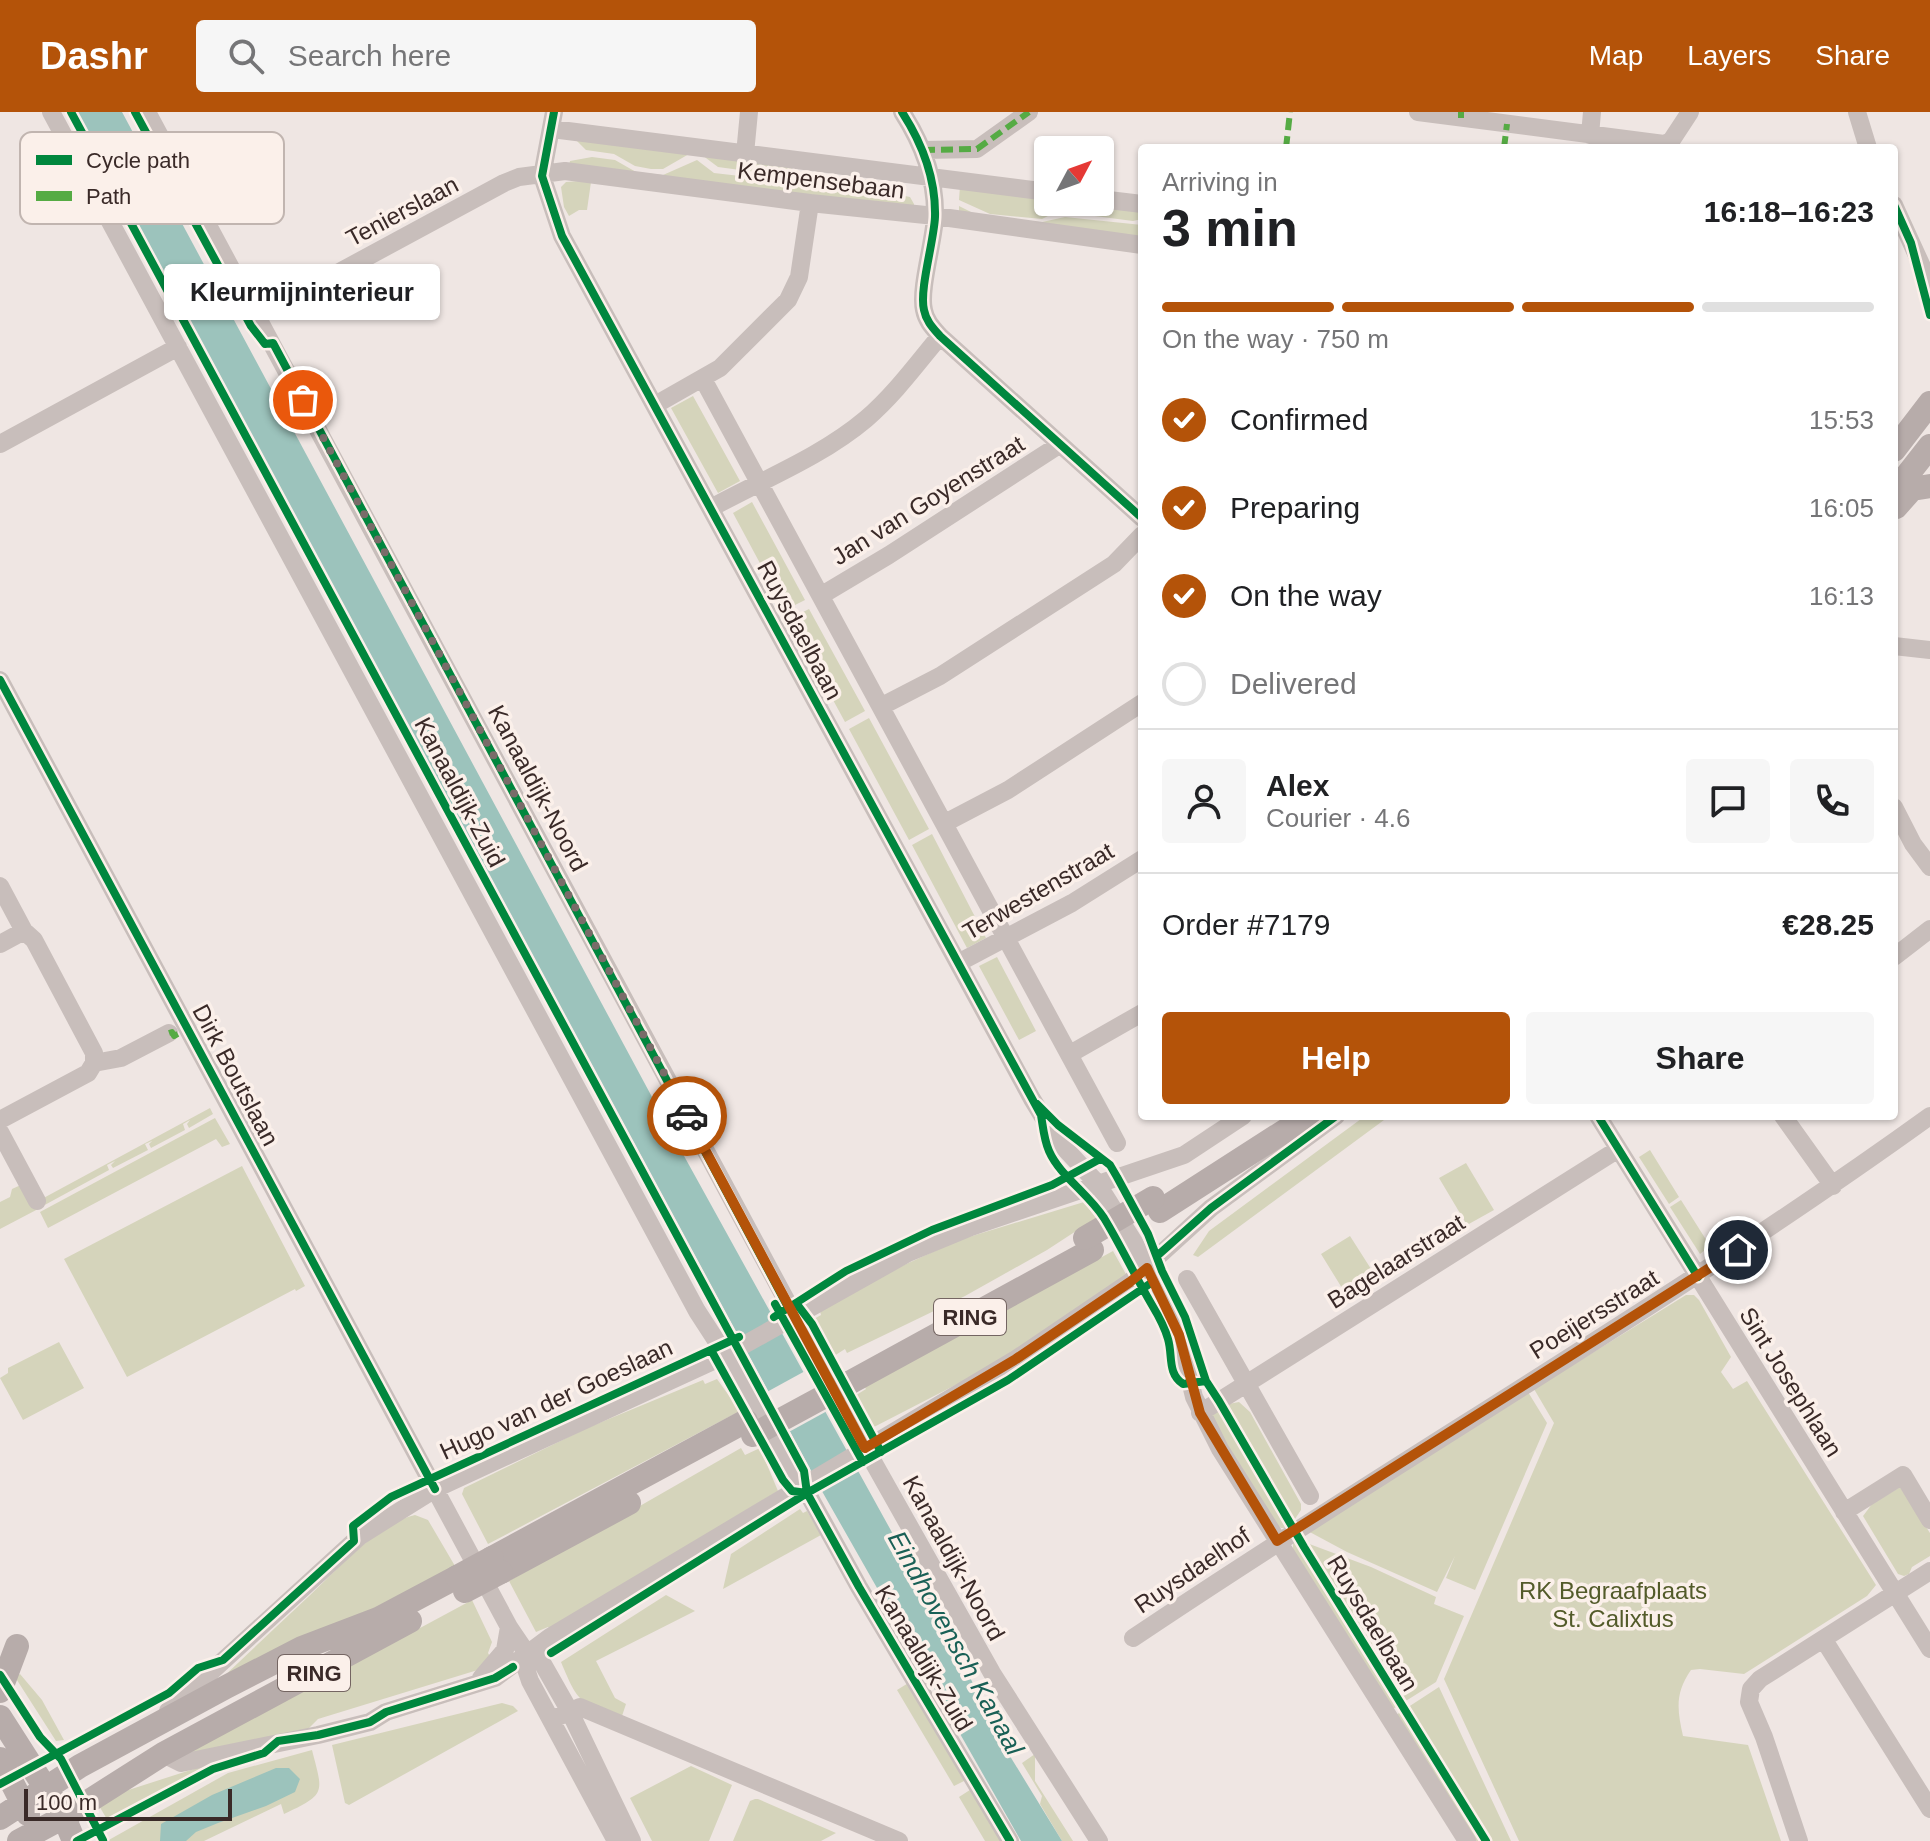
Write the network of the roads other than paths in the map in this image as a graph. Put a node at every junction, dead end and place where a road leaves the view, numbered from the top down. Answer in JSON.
{"nodes":[{"id":1,"x":51,"y":112,"type":"edge"},
{"id":2,"x":147,"y":112,"type":"edge"},
{"id":3,"x":749,"y":112,"type":"edge"},
{"id":4,"x":902,"y":112,"type":"edge"},
{"id":5,"x":1029,"y":112,"type":"edge"},
{"id":6,"x":1418,"y":112,"type":"edge"},
{"id":7,"x":1592,"y":112,"type":"edge"},
{"id":8,"x":1690,"y":112,"type":"edge"},
{"id":9,"x":1846,"y":112,"type":"edge"},
{"id":10,"x":1857,"y":112,"type":"edge"},
{"id":11,"x":553,"y":120,"type":"edge"},
{"id":12,"x":62,"y":132,"type":"edge"},
{"id":13,"x":158,"y":132,"type":"edge"},
{"id":14,"x":1590,"y":135,"type":"junction"},
{"id":15,"x":1865,"y":141,"type":"edge"},
{"id":16,"x":1634,"y":144,"type":"edge"},
{"id":17,"x":1664,"y":144,"type":"edge"},
{"id":18,"x":923,"y":150,"type":"junction"},
{"id":19,"x":745,"y":154,"type":"junction"},
{"id":20,"x":542,"y":176,"type":"junction"},
{"id":21,"x":931,"y":177,"type":"junction"},
{"id":22,"x":1034,"y":190,"type":"edge"},
{"id":23,"x":1114,"y":201,"type":"edge"},
{"id":24,"x":810,"y":203,"type":"junction"},
{"id":25,"x":1138,"y":204,"type":"edge"},
{"id":26,"x":1898,"y":214,"type":"edge"},
{"id":27,"x":935,"y":216,"type":"junction"},
{"id":28,"x":112,"y":224,"type":"edge"},
{"id":29,"x":208,"y":224,"type":"edge"},
{"id":30,"x":1138,"y":244,"type":"edge"},
{"id":31,"x":1930,"y":284,"type":"edge"},
{"id":32,"x":258,"y":316,"type":"junction"},
{"id":33,"x":940,"y":336,"type":"junction"},
{"id":34,"x":178,"y":347,"type":"junction"},
{"id":35,"x":703,"y":379,"type":"junction"},
{"id":36,"x":1930,"y":403,"type":"edge"},
{"id":37,"x":655,"y":405,"type":"junction"},
{"id":38,"x":1898,"y":442,"type":"edge"},
{"id":39,"x":0,"y":444,"type":"edge"},
{"id":40,"x":1059,"y":445,"type":"junction"},
{"id":41,"x":1930,"y":446,"type":"edge"},
{"id":42,"x":759,"y":482,"type":"junction"},
{"id":43,"x":1930,"y":486,"type":"edge"},
{"id":44,"x":1898,"y":487,"type":"edge"},
{"id":45,"x":1898,"y":504,"type":"edge"},
{"id":46,"x":711,"y":508,"type":"junction"},
{"id":47,"x":1138,"y":514,"type":"edge"},
{"id":48,"x":1138,"y":539,"type":"edge"},
{"id":49,"x":822,"y":595,"type":"junction"},
{"id":50,"x":1898,"y":646,"type":"edge"},
{"id":51,"x":1930,"y":650,"type":"edge"},
{"id":52,"x":1,"y":686,"type":"edge"},
{"id":53,"x":882,"y":706,"type":"junction"},
{"id":54,"x":1138,"y":706,"type":"edge"},
{"id":55,"x":1898,"y":815,"type":"edge"},
{"id":56,"x":945,"y":823,"type":"junction"},
{"id":57,"x":1138,"y":862,"type":"edge"},
{"id":58,"x":1930,"y":867,"type":"edge"},
{"id":59,"x":0,"y":886,"type":"edge"},
{"id":60,"x":1930,"y":929,"type":"edge"},
{"id":61,"x":24,"y":931,"type":"junction"},
{"id":62,"x":1006,"y":939,"type":"junction"},
{"id":63,"x":0,"y":944,"type":"edge"},
{"id":64,"x":1898,"y":954,"type":"edge"},
{"id":65,"x":958,"y":963,"type":"junction"},
{"id":66,"x":1138,"y":1015,"type":"edge"},
{"id":67,"x":169,"y":1033,"type":"dead end"},
{"id":68,"x":1070,"y":1054,"type":"junction"},
{"id":69,"x":94,"y":1063,"type":"junction"},
{"id":70,"x":1930,"y":1116,"type":"edge"},
{"id":71,"x":0,"y":1120,"type":"edge"},
{"id":72,"x":1237,"y":1120,"type":"edge"},
{"id":73,"x":1273,"y":1120,"type":"edge"},
{"id":74,"x":1302,"y":1120,"type":"edge"},
{"id":75,"x":1331,"y":1120,"type":"edge"},
{"id":76,"x":1600,"y":1120,"type":"edge"},
{"id":77,"x":1786,"y":1120,"type":"edge"},
{"id":78,"x":0,"y":1132,"type":"edge"},
{"id":79,"x":1117,"y":1143,"type":"dead end"},
{"id":80,"x":1617,"y":1150,"type":"junction"},
{"id":81,"x":1097,"y":1183,"type":"junction"},
{"id":82,"x":1833,"y":1186,"type":"junction"},
{"id":83,"x":37,"y":1201,"type":"dead end"},
{"id":84,"x":1156,"y":1205,"type":"junction"},
{"id":85,"x":1147,"y":1268,"type":"junction"},
{"id":86,"x":1698,"y":1277,"type":"junction"},
{"id":87,"x":1187,"y":1279,"type":"dead end"},
{"id":88,"x":787,"y":1322,"type":"junction"},
{"id":89,"x":726,"y":1355,"type":"junction"},
{"id":90,"x":1248,"y":1383,"type":"junction"},
{"id":91,"x":1200,"y":1413,"type":"junction"},
{"id":92,"x":858,"y":1453,"type":"junction"},
{"id":93,"x":807,"y":1482,"type":"junction"},
{"id":94,"x":435,"y":1489,"type":"junction"},
{"id":95,"x":1310,"y":1496,"type":"dead end"},
{"id":96,"x":1844,"y":1512,"type":"junction"},
{"id":97,"x":1930,"y":1520,"type":"edge"},
{"id":98,"x":1277,"y":1541,"type":"junction"},
{"id":99,"x":1930,"y":1571,"type":"edge"},
{"id":100,"x":461,"y":1584,"type":"junction"},
{"id":101,"x":1894,"y":1594,"type":"junction"},
{"id":102,"x":509,"y":1627,"type":"junction"},
{"id":103,"x":1133,"y":1638,"type":"dead end"},
{"id":104,"x":1824,"y":1640,"type":"junction"},
{"id":105,"x":17,"y":1646,"type":"dead end"},
{"id":106,"x":1930,"y":1649,"type":"edge"},
{"id":107,"x":528,"y":1655,"type":"junction"},
{"id":108,"x":477,"y":1683,"type":"junction"},
{"id":109,"x":0,"y":1691,"type":"edge"},
{"id":110,"x":569,"y":1710,"type":"junction"},
{"id":111,"x":0,"y":1717,"type":"edge"},
{"id":112,"x":551,"y":1720,"type":"junction"},
{"id":113,"x":152,"y":1728,"type":"junction"},
{"id":114,"x":163,"y":1754,"type":"junction"},
{"id":115,"x":0,"y":1759,"type":"edge"},
{"id":116,"x":44,"y":1788,"type":"junction"},
{"id":117,"x":22,"y":1802,"type":"junction"},
{"id":118,"x":1930,"y":1809,"type":"edge"},
{"id":119,"x":64,"y":1817,"type":"junction"},
{"id":120,"x":0,"y":1818,"type":"edge"},
{"id":121,"x":33,"y":1838,"type":"edge"},
{"id":122,"x":74,"y":1841,"type":"edge"},
{"id":123,"x":616,"y":1841,"type":"edge"},
{"id":124,"x":632,"y":1841,"type":"edge"},
{"id":125,"x":899,"y":1841,"type":"edge"},
{"id":126,"x":1010,"y":1841,"type":"edge"},
{"id":127,"x":1099,"y":1841,"type":"edge"},
{"id":128,"x":1467,"y":1841,"type":"edge"},
{"id":129,"x":1799,"y":1841,"type":"edge"}],
"edges":[{"from":1,"to":12,"type":"street","name":"Kanaaldijk-Zuid"},
{"from":2,"to":13,"type":"street","name":"Kanaaldijk-Noord"},
{"from":3,"to":19,"type":"street"},
{"from":4,"to":18,"type":"street"},
{"from":5,"to":18,"type":"street"},
{"from":6,"to":14,"type":"street"},
{"from":7,"to":14,"type":"street"},
{"from":8,"to":17,"type":"street"},
{"from":9,"to":15,"type":"street"},
{"from":10,"to":15,"type":"street"},
{"from":11,"to":19,"type":"street","name":"Kempensebaan"},
{"from":11,"to":20,"type":"street"},
{"from":14,"to":16,"type":"street"},
{"from":18,"to":21,"type":"street"},
{"from":19,"to":21,"type":"street","name":"Kempensebaan"},
{"from":20,"to":24,"type":"street","name":"Kempensebaan"},
{"from":20,"to":32,"type":"street","name":"Tenierslaan"},
{"from":20,"to":37,"type":"street","name":"Ruysdaelbaan"},
{"from":21,"to":22,"type":"street","name":"Kempensebaan"},
{"from":21,"to":27,"type":"street"},
{"from":23,"to":25,"type":"street"},
{"from":24,"to":27,"type":"street","name":"Kempensebaan"},
{"from":24,"to":35,"type":"street"},
{"from":26,"to":31,"type":"street"},
{"from":27,"to":30,"type":"street","name":"Kempensebaan"},
{"from":27,"to":33,"type":"street"},
{"from":28,"to":34,"type":"street","name":"Kanaaldijk-Zuid"},
{"from":29,"to":32,"type":"street","name":"Kanaaldijk-Noord"},
{"from":32,"to":88,"type":"street","name":"Kanaaldijk-Noord"},
{"from":33,"to":40,"type":"street"},
{"from":33,"to":42,"type":"street"},
{"from":34,"to":39,"type":"street"},
{"from":34,"to":89,"type":"street","name":"Kanaaldijk-Zuid"},
{"from":35,"to":37,"type":"street"},
{"from":35,"to":42,"type":"street","name":"Ruysdaelbaan"},
{"from":36,"to":38,"type":"main road"},
{"from":37,"to":46,"type":"street","name":"Ruysdaelbaan"},
{"from":40,"to":47,"type":"street"},
{"from":40,"to":49,"type":"street","name":"Jan van Goyenstraat"},
{"from":41,"to":44,"type":"main road"},
{"from":42,"to":46,"type":"street"},
{"from":42,"to":49,"type":"street","name":"Ruysdaelbaan"},
{"from":43,"to":45,"type":"main road"},
{"from":46,"to":65,"type":"street","name":"Ruysdaelbaan"},
{"from":48,"to":53,"type":"street"},
{"from":49,"to":53,"type":"street","name":"Ruysdaelbaan"},
{"from":50,"to":51,"type":"street"},
{"from":52,"to":94,"type":"street","name":"Dirk Boutslaan"},
{"from":53,"to":56,"type":"street","name":"Ruysdaelbaan"},
{"from":54,"to":56,"type":"street"},
{"from":55,"to":58,"type":"street"},
{"from":56,"to":62,"type":"street","name":"Ruysdaelbaan"},
{"from":57,"to":62,"type":"street","name":"Terwestenstraat"},
{"from":59,"to":61,"type":"street"},
{"from":60,"to":64,"type":"street"},
{"from":61,"to":63,"type":"street"},
{"from":61,"to":69,"type":"street"},
{"from":62,"to":65,"type":"street","name":"Terwestenstraat"},
{"from":62,"to":68,"type":"street","name":"Ruysdaelbaan"},
{"from":65,"to":81,"type":"street","name":"Ruysdaelbaan"},
{"from":66,"to":68,"type":"street"},
{"from":67,"to":69,"type":"street"},
{"from":68,"to":79,"type":"street","name":"Ruysdaelbaan"},
{"from":69,"to":71,"type":"street"},
{"from":70,"to":82,"type":"street","name":"Poeijersstraat"},
{"from":72,"to":81,"type":"street","name":"Hugo van der Goeslaan"},
{"from":73,"to":84,"type":"main road","number":"RING"},
{"from":74,"to":84,"type":"main road","number":"RING"},
{"from":75,"to":85,"type":"street"},
{"from":76,"to":80,"type":"street","name":"Sint Josephlaan"},
{"from":77,"to":82,"type":"street"},
{"from":78,"to":83,"type":"street"},
{"from":80,"to":86,"type":"street","name":"Sint Josephlaan"},
{"from":80,"to":90,"type":"street","name":"Bagelaarstraat"},
{"from":81,"to":85,"type":"street","name":"Ruysdaelbaan"},
{"from":81,"to":88,"type":"street","name":"Hugo van der Goeslaan"},
{"from":82,"to":86,"type":"street","name":"Poeijersstraat"},
{"from":84,"to":100,"type":"main road","name":"Hugo van der Goeslaan","number":"RING","bridge":true},
{"from":85,"to":91,"type":"street","name":"Ruysdaelbaan"},
{"from":85,"to":92,"type":"street"},
{"from":86,"to":96,"type":"street","name":"Sint Josephlaan"},
{"from":86,"to":98,"type":"street","name":"Poeijersstraat"},
{"from":87,"to":90,"type":"street"},
{"from":88,"to":89,"type":"street","name":"Hugo van der Goeslaan"},
{"from":88,"to":92,"type":"street","name":"Kanaaldijk-Noord"},
{"from":89,"to":93,"type":"street","name":"Kanaaldijk-Zuid"},
{"from":89,"to":94,"type":"street","name":"Hugo van der Goeslaan"},
{"from":90,"to":91,"type":"street","name":"Bagelaarstraat"},
{"from":90,"to":95,"type":"street"},
{"from":91,"to":98,"type":"street","name":"Ruysdaelbaan"},
{"from":92,"to":93,"type":"street"},
{"from":92,"to":127,"type":"street","name":"Kanaaldijk-Noord"},
{"from":93,"to":107,"type":"street"},
{"from":93,"to":126,"type":"street","name":"Kanaaldijk-Zuid"},
{"from":94,"to":102,"type":"street","name":"Dirk Boutslaan"},
{"from":94,"to":113,"type":"street","name":"Hugo van der Goeslaan"},
{"from":96,"to":97,"type":"street"},
{"from":96,"to":101,"type":"street","name":"Sint Josephlaan"},
{"from":98,"to":103,"type":"street","name":"Ruysdaelhof"},
{"from":98,"to":128,"type":"street","name":"Ruysdaelbaan"},
{"from":99,"to":101,"type":"street"},
{"from":100,"to":113,"type":"main road","name":"Hugo van der Goeslaan","number":"RING"},
{"from":100,"to":114,"type":"main road","name":"Hugo van der Goeslaan","number":"RING"},
{"from":101,"to":104,"type":"street"},
{"from":101,"to":106,"type":"street","name":"Sint Josephlaan"},
{"from":102,"to":107,"type":"street","name":"Dirk Boutslaan"},
{"from":102,"to":108,"type":"street"},
{"from":104,"to":118,"type":"street"},
{"from":104,"to":129,"type":"street"},
{"from":105,"to":109,"type":"main road"},
{"from":107,"to":108,"type":"street"},
{"from":107,"to":110,"type":"street"},
{"from":107,"to":112,"type":"street"},
{"from":108,"to":114,"type":"street"},
{"from":110,"to":112,"type":"street"},
{"from":110,"to":124,"type":"street"},
{"from":110,"to":125,"type":"street"},
{"from":111,"to":116,"type":"main road"},
{"from":112,"to":123,"type":"street"},
{"from":113,"to":116,"type":"main road","name":"Hugo van der Goeslaan","number":"RING"},
{"from":114,"to":119,"type":"main road","name":"Hugo van der Goeslaan","number":"RING"},
{"from":115,"to":117,"type":"main road"},
{"from":116,"to":117,"type":"main road","number":"RING"},
{"from":116,"to":119,"type":"main road"},
{"from":117,"to":120,"type":"main road","number":"RING"},
{"from":117,"to":121,"type":"main road"},
{"from":119,"to":121,"type":"main road","number":"RING"},
{"from":119,"to":122,"type":"main road"}]}
